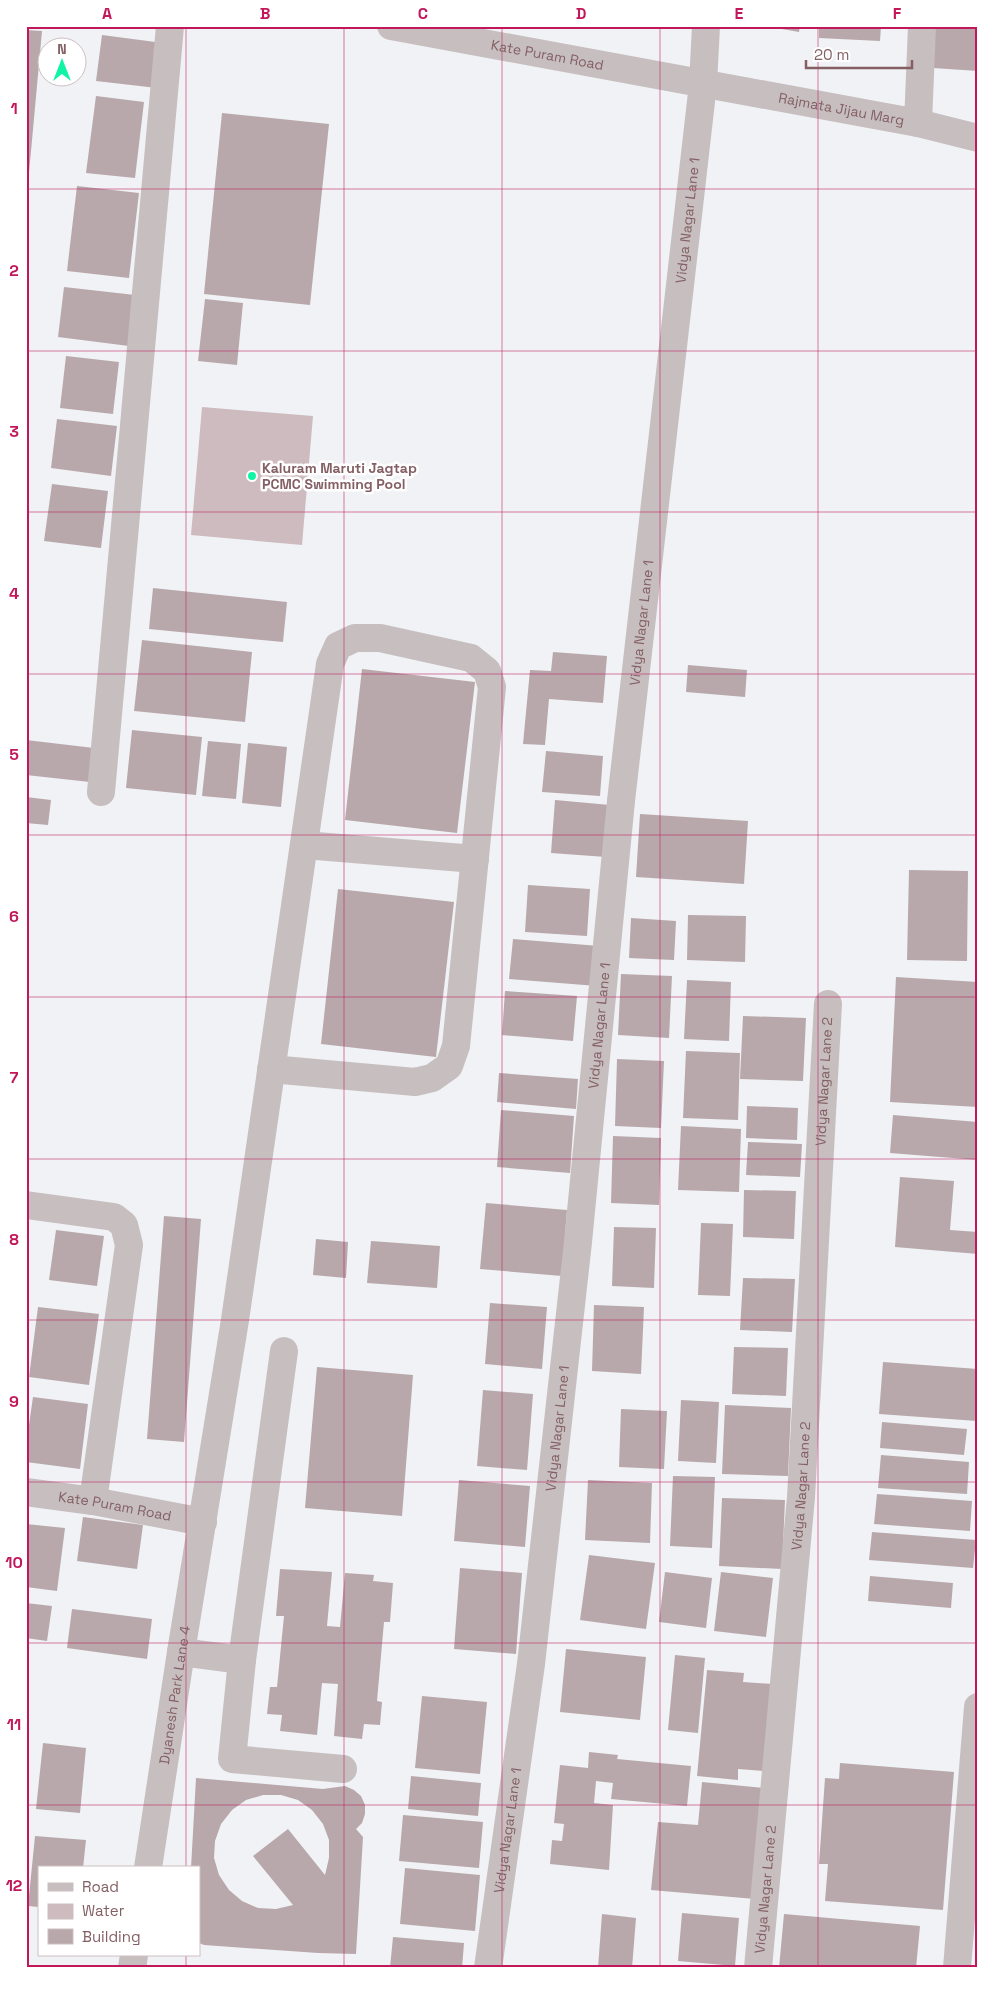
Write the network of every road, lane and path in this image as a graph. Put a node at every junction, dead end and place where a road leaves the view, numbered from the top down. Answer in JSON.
{"nodes":[{"id":1,"x":170,"y":26,"type":"edge"},
{"id":2,"x":391,"y":26,"type":"edge"},
{"id":3,"x":706,"y":26,"type":"edge"},
{"id":4,"x":922,"y":26,"type":"edge"},
{"id":5,"x":703,"y":84,"type":"junction"},
{"id":6,"x":918,"y":123,"type":"junction"},
{"id":7,"x":978,"y":138,"type":"edge"},
{"id":8,"x":101,"y":792,"type":"dead end"},
{"id":9,"x":304,"y":845,"type":"junction"},
{"id":10,"x":475,"y":859,"type":"junction"},
{"id":11,"x":828,"y":1004,"type":"dead end"},
{"id":12,"x":271,"y":1069,"type":"junction"},
{"id":13,"x":26,"y":1204,"type":"edge"},
{"id":14,"x":284,"y":1351,"type":"dead end"},
{"id":15,"x":26,"y":1492,"type":"edge"},
{"id":16,"x":93,"y":1501,"type":"junction"},
{"id":17,"x":203,"y":1522,"type":"junction"},
{"id":18,"x":181,"y":1652,"type":"junction"},
{"id":19,"x":242,"y":1660,"type":"junction"},
{"id":20,"x":978,"y":1707,"type":"edge"},
{"id":21,"x":343,"y":1769,"type":"dead end"},
{"id":22,"x":148,"y":1866,"type":"edge"},
{"id":23,"x":488,"y":1968,"type":"edge"},
{"id":24,"x":758,"y":1968,"type":"edge"},
{"id":25,"x":957,"y":1968,"type":"edge"}],
"edges":[{"from":1,"to":8,"type":"street"},
{"from":2,"to":5,"type":"street","name":"Kate Puram Road"},
{"from":3,"to":5,"type":"street","name":"Vidya Nagar Lane 1"},
{"from":4,"to":6,"type":"street"},
{"from":5,"to":6,"type":"street","name":"Rajmata Jijau Marg"},
{"from":5,"to":23,"type":"street","name":"Vidya Nagar Lane 1"},
{"from":6,"to":7,"type":"street","name":"Rajmata Jijau Marg"},
{"from":9,"to":10,"type":"street"},
{"from":9,"to":10,"type":"street","name":"Dyanesh Park Lane 4"},
{"from":9,"to":12,"type":"street","name":"Dyanesh Park Lane 4"},
{"from":10,"to":12,"type":"street","name":"Dyanesh Park Lane 4"},
{"from":11,"to":24,"type":"street","name":"Vidya Nagar Lane 2"},
{"from":12,"to":17,"type":"street","name":"Dyanesh Park Lane 4"},
{"from":13,"to":16,"type":"street"},
{"from":14,"to":19,"type":"street"},
{"from":15,"to":16,"type":"street","name":"Kate Puram Road"},
{"from":16,"to":17,"type":"street","name":"Kate Puram Road"},
{"from":17,"to":18,"type":"street","name":"Dyanesh Park Lane 4"},
{"from":18,"to":19,"type":"street"},
{"from":18,"to":22,"type":"street","name":"Dyanesh Park Lane 4"},
{"from":19,"to":21,"type":"street"},
{"from":20,"to":25,"type":"street"}]}
